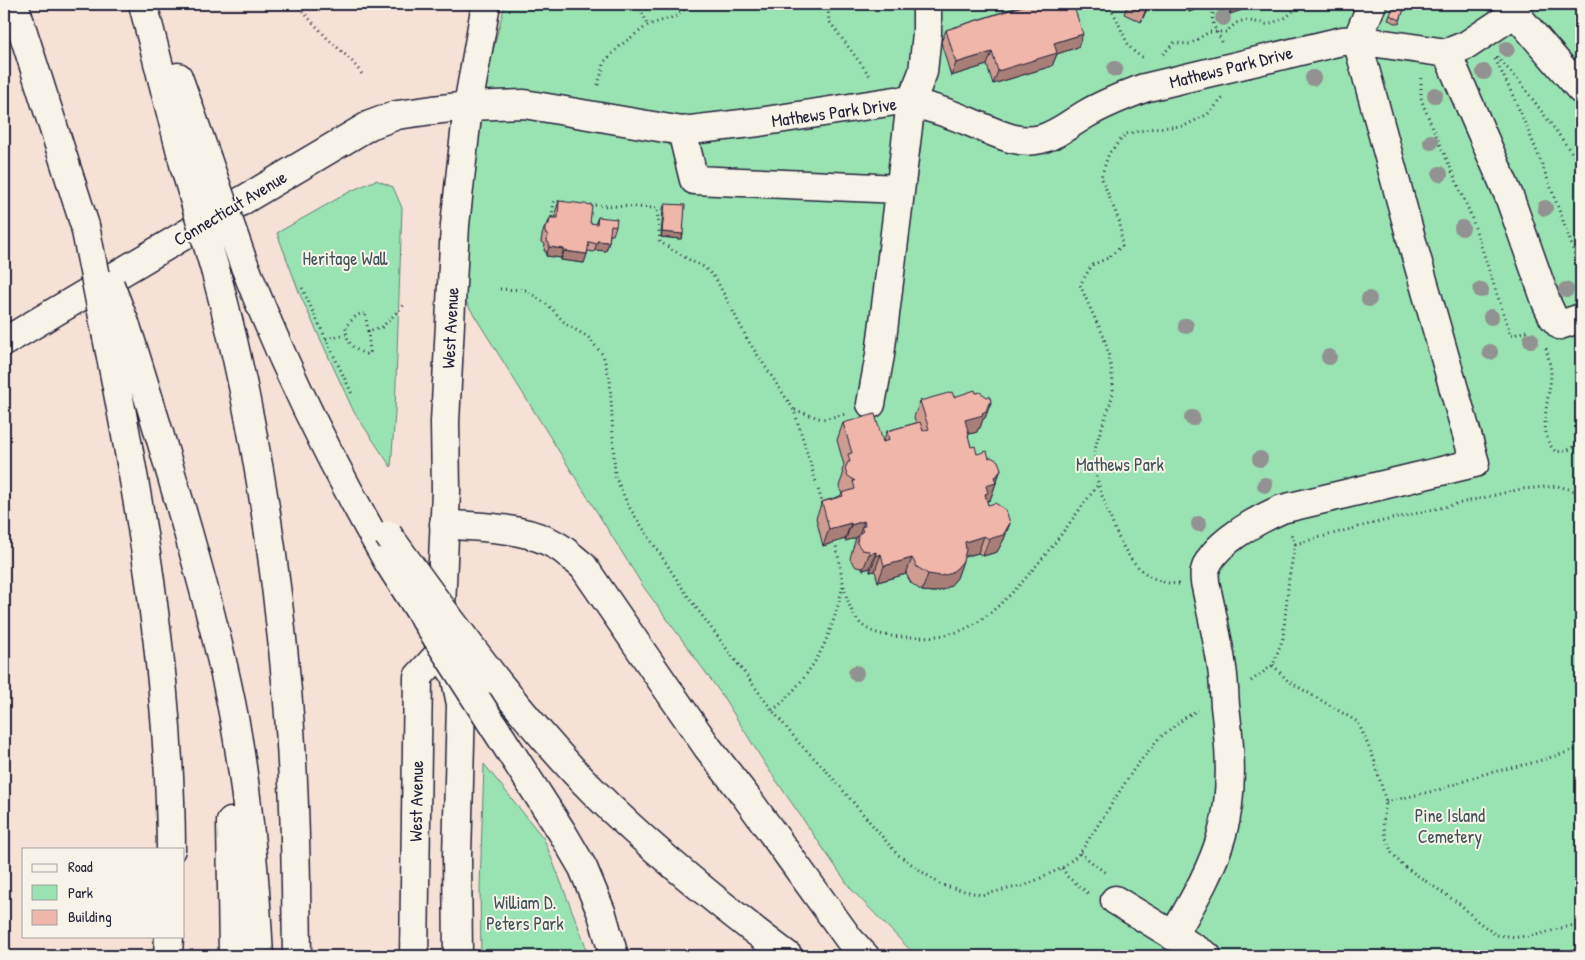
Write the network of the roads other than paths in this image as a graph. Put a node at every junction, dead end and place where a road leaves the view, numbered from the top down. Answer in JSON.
{"nodes":[{"id":1,"x":14,"y":4,"type":"edge"},
{"id":2,"x":143,"y":4,"type":"edge"},
{"id":3,"x":152,"y":4,"type":"edge"},
{"id":4,"x":486,"y":4,"type":"edge"},
{"id":5,"x":926,"y":4,"type":"edge"},
{"id":6,"x":1372,"y":4,"type":"edge"},
{"id":7,"x":1357,"y":40,"type":"junction"},
{"id":8,"x":1447,"y":53,"type":"junction"},
{"id":9,"x":1581,"y":90,"type":"edge"},
{"id":10,"x":911,"y":102,"type":"junction"},
{"id":11,"x":468,"y":106,"type":"junction"},
{"id":12,"x":682,"y":131,"type":"junction"},
{"id":13,"x":195,"y":162,"type":"junction"},
{"id":14,"x":900,"y":189,"type":"junction"},
{"id":15,"x":1581,"y":318,"type":"edge"},
{"id":16,"x":116,"y":331,"type":"junction"},
{"id":17,"x":4,"y":342,"type":"edge"},
{"id":18,"x":871,"y":404,"type":"road end"},
{"id":19,"x":444,"y":524,"type":"junction"},
{"id":20,"x":188,"y":532,"type":"junction"},
{"id":21,"x":388,"y":547,"type":"junction"},
{"id":22,"x":439,"y":654,"type":"junction"},
{"id":23,"x":171,"y":848,"type":"edge"},
{"id":24,"x":1113,"y":888,"type":"road end"},
{"id":25,"x":1173,"y":936,"type":"junction"},
{"id":26,"x":169,"y":938,"type":"edge"},
{"id":27,"x":168,"y":956,"type":"edge"},
{"id":28,"x":233,"y":956,"type":"edge"},
{"id":29,"x":259,"y":956,"type":"edge"},
{"id":30,"x":297,"y":956,"type":"edge"},
{"id":31,"x":414,"y":956,"type":"edge"},
{"id":32,"x":458,"y":956,"type":"edge"},
{"id":33,"x":614,"y":956,"type":"edge"},
{"id":34,"x":788,"y":956,"type":"edge"},
{"id":35,"x":865,"y":956,"type":"edge"},
{"id":36,"x":1207,"y":956,"type":"edge"}],
"edges":[{"from":1,"to":16,"type":"main road","bridge":true},
{"from":2,"to":13,"type":"main road"},
{"from":3,"to":13,"type":"main road"},
{"from":4,"to":11,"type":"main road","name":"West Avenue"},
{"from":5,"to":10,"type":"main road"},
{"from":6,"to":7,"type":"main road"},
{"from":7,"to":8,"type":"main road","name":"Mathews Park Drive"},
{"from":7,"to":10,"type":"main road","name":"Mathews Park Drive"},
{"from":7,"to":25,"type":"main road"},
{"from":8,"to":9,"type":"main road"},
{"from":8,"to":15,"type":"main road"},
{"from":10,"to":12,"type":"main road","name":"Mathews Park Drive"},
{"from":10,"to":14,"type":"main road"},
{"from":11,"to":12,"type":"main road","name":"Mathews Park Drive"},
{"from":11,"to":17,"type":"main road","name":"Connecticut Avenue"},
{"from":11,"to":19,"type":"main road","name":"West Avenue"},
{"from":12,"to":14,"type":"main road"},
{"from":13,"to":21,"type":"main road","bridge":true},
{"from":13,"to":30,"type":"main road","bridge":true},
{"from":14,"to":18,"type":"main road"},
{"from":16,"to":20,"type":"main road"},
{"from":16,"to":23,"type":"main road"},
{"from":19,"to":22,"type":"main road","name":"West Avenue"},
{"from":19,"to":35,"type":"main road"},
{"from":20,"to":28,"type":"main road"},
{"from":20,"to":29,"type":"main road"},
{"from":21,"to":33,"type":"main road","bridge":true},
{"from":21,"to":34,"type":"main road","bridge":true},
{"from":22,"to":31,"type":"main road","name":"West Avenue"},
{"from":22,"to":32,"type":"main road"},
{"from":24,"to":25,"type":"main road"},
{"from":25,"to":36,"type":"main road"},
{"from":26,"to":27,"type":"main road"}]}
